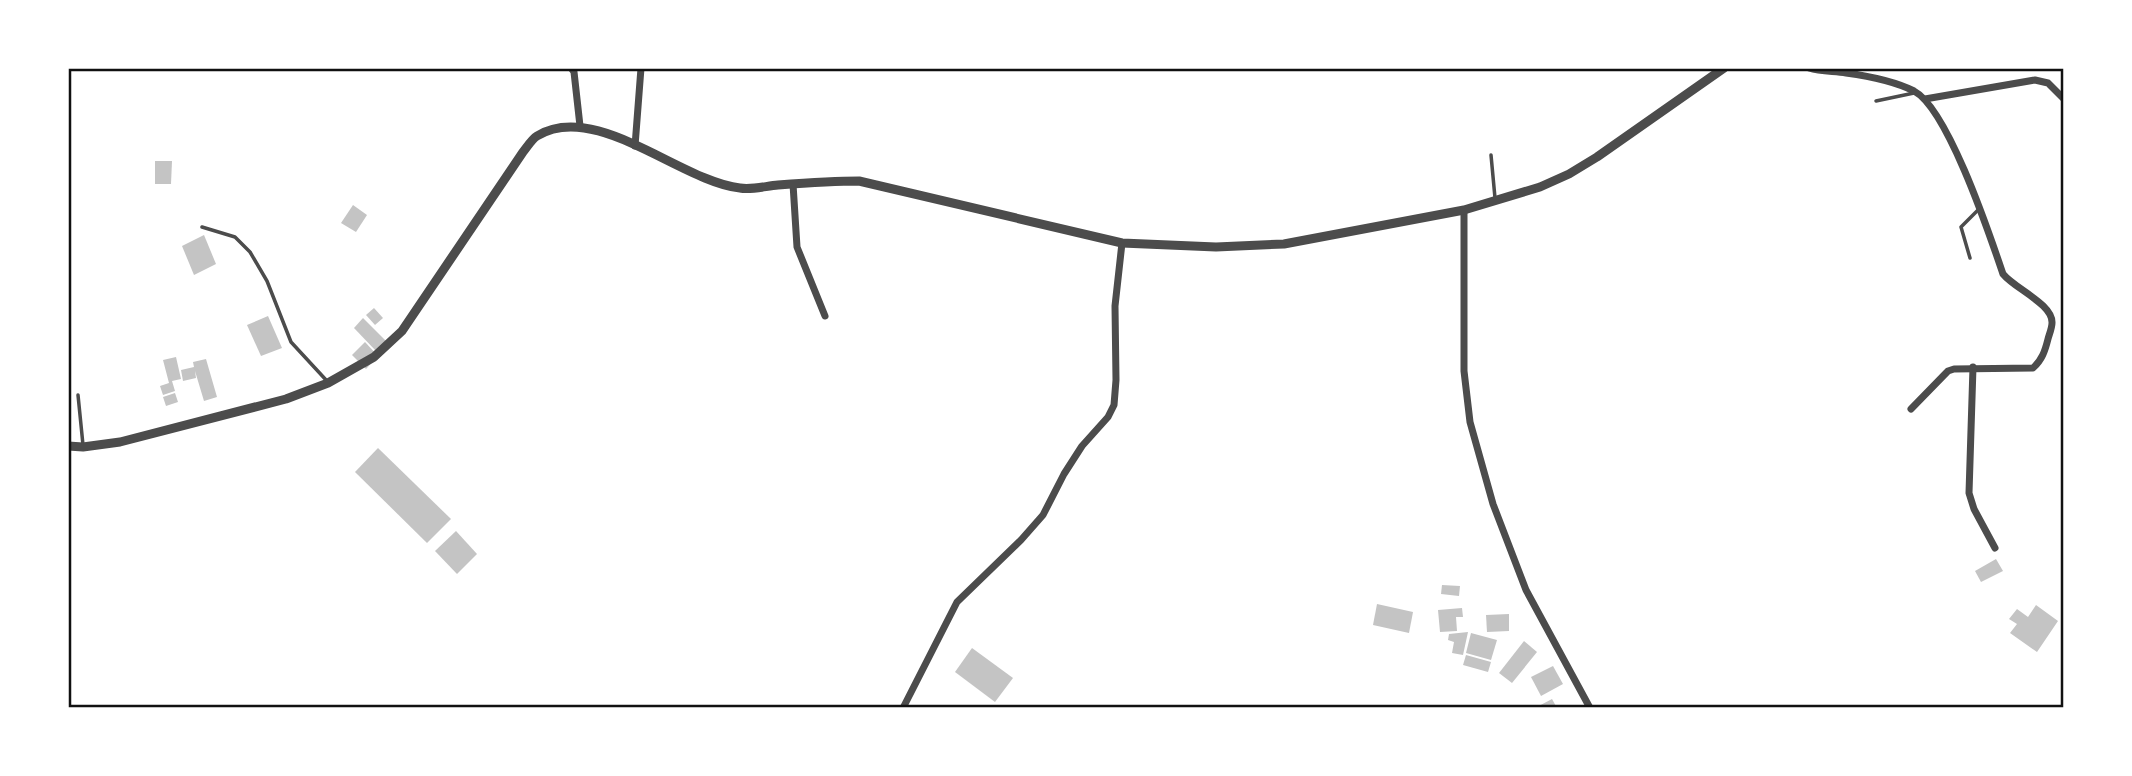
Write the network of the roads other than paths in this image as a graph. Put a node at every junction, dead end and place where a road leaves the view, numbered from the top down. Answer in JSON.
{"nodes":[{"id":1,"x":570,"y":68,"type":"edge"},
{"id":2,"x":641,"y":68,"type":"edge"},
{"id":3,"x":1724,"y":68,"type":"edge"},
{"id":4,"x":1809,"y":68,"type":"edge"},
{"id":5,"x":1916,"y":92,"type":"junction"},
{"id":6,"x":1925,"y":99,"type":"junction"},
{"id":7,"x":2064,"y":99,"type":"edge"},
{"id":8,"x":1876,"y":101,"type":"dead end"},
{"id":9,"x":580,"y":126,"type":"junction"},
{"id":10,"x":635,"y":146,"type":"junction"},
{"id":11,"x":1491,"y":155,"type":"dead end"},
{"id":12,"x":793,"y":184,"type":"junction"},
{"id":13,"x":1495,"y":201,"type":"junction"},
{"id":14,"x":1980,"y":208,"type":"junction"},
{"id":15,"x":1464,"y":210,"type":"junction"},
{"id":16,"x":202,"y":227,"type":"dead end"},
{"id":17,"x":1122,"y":243,"type":"junction"},
{"id":18,"x":1970,"y":258,"type":"dead end"},
{"id":19,"x":825,"y":316,"type":"dead end"},
{"id":20,"x":1973,"y":367,"type":"junction"},
{"id":21,"x":328,"y":383,"type":"junction"},
{"id":22,"x":78,"y":395,"type":"dead end"},
{"id":23,"x":1911,"y":409,"type":"dead end"},
{"id":24,"x":68,"y":446,"type":"edge"},
{"id":25,"x":83,"y":447,"type":"junction"},
{"id":26,"x":1995,"y":548,"type":"dead end"},
{"id":27,"x":903,"y":708,"type":"edge"},
{"id":28,"x":1590,"y":708,"type":"edge"}],
"edges":[{"from":1,"to":9,"type":"street"},
{"from":2,"to":10,"type":"street"},
{"from":3,"to":13,"type":"street"},
{"from":4,"to":5,"type":"street"},
{"from":5,"to":6,"type":"street"},
{"from":5,"to":8,"type":"lane"},
{"from":6,"to":7,"type":"street"},
{"from":6,"to":14,"type":"street"},
{"from":9,"to":10,"type":"street"},
{"from":9,"to":21,"type":"street"},
{"from":10,"to":12,"type":"street"},
{"from":11,"to":13,"type":"lane"},
{"from":12,"to":17,"type":"street"},
{"from":12,"to":19,"type":"street"},
{"from":13,"to":15,"type":"street"},
{"from":14,"to":18,"type":"lane"},
{"from":14,"to":20,"type":"street"},
{"from":15,"to":17,"type":"street"},
{"from":15,"to":28,"type":"street"},
{"from":16,"to":21,"type":"lane"},
{"from":17,"to":27,"type":"street"},
{"from":20,"to":23,"type":"street"},
{"from":20,"to":26,"type":"street"},
{"from":21,"to":25,"type":"street"},
{"from":22,"to":25,"type":"lane"},
{"from":24,"to":25,"type":"street"}]}
